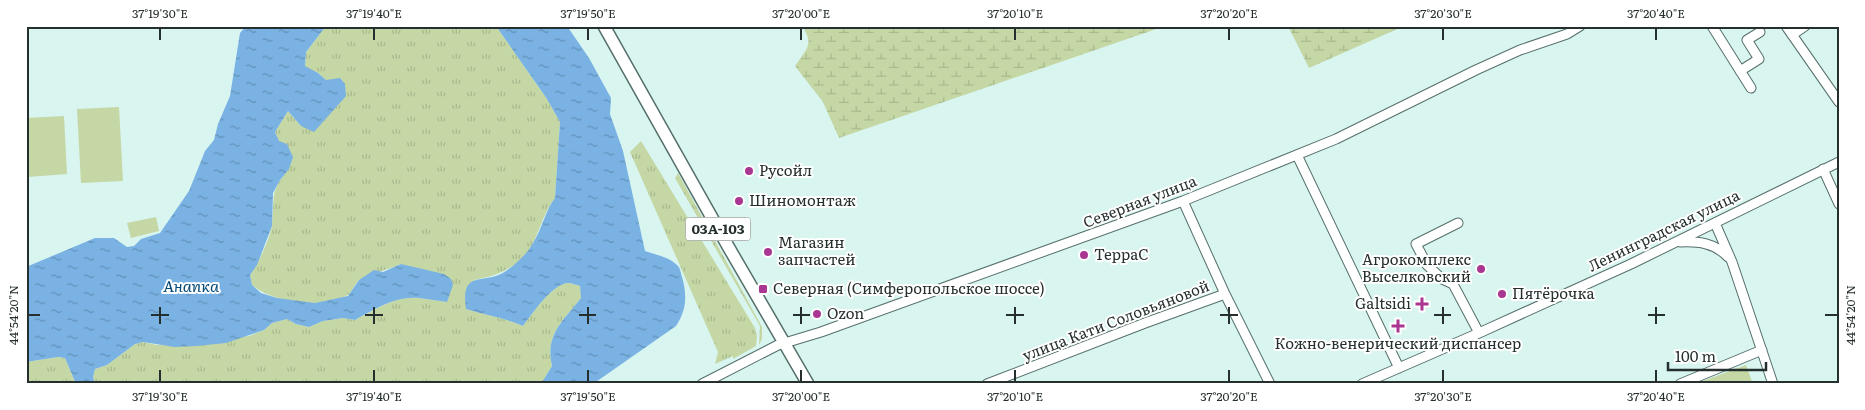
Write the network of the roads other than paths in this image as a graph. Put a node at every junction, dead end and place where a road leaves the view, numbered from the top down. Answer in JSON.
{"nodes":[{"id":1,"x":597,"y":26,"type":"edge"},
{"id":2,"x":604,"y":26,"type":"edge"},
{"id":3,"x":1580,"y":26,"type":"edge"},
{"id":4,"x":1712,"y":26,"type":"edge"},
{"id":5,"x":1786,"y":26,"type":"edge"},
{"id":6,"x":1805,"y":26,"type":"edge"},
{"id":7,"x":1760,"y":32,"type":"dead end"},
{"id":8,"x":1792,"y":35,"type":"junction"},
{"id":9,"x":1740,"y":71,"type":"junction"},
{"id":10,"x":1751,"y":88,"type":"dead end"},
{"id":11,"x":636,"y":89,"type":"junction"},
{"id":12,"x":1839,"y":102,"type":"edge"},
{"id":13,"x":1297,"y":155,"type":"junction"},
{"id":14,"x":1839,"y":162,"type":"edge"},
{"id":15,"x":1823,"y":169,"type":"junction"},
{"id":16,"x":1183,"y":201,"type":"junction"},
{"id":17,"x":1839,"y":204,"type":"edge"},
{"id":18,"x":1716,"y":222,"type":"junction"},
{"id":19,"x":1458,"y":223,"type":"dead end"},
{"id":20,"x":1704,"y":228,"type":"junction"},
{"id":21,"x":1677,"y":242,"type":"junction"},
{"id":22,"x":1706,"y":244,"type":"junction"},
{"id":23,"x":1732,"y":262,"type":"junction"},
{"id":24,"x":1225,"y":294,"type":"junction"},
{"id":25,"x":1479,"y":333,"type":"junction"},
{"id":26,"x":781,"y":344,"type":"junction"},
{"id":27,"x":1762,"y":350,"type":"junction"},
{"id":28,"x":1399,"y":368,"type":"junction"},
{"id":29,"x":702,"y":384,"type":"edge"},
{"id":30,"x":800,"y":384,"type":"edge"},
{"id":31,"x":808,"y":384,"type":"edge"},
{"id":32,"x":987,"y":384,"type":"edge"},
{"id":33,"x":1270,"y":384,"type":"edge"},
{"id":34,"x":1362,"y":384,"type":"edge"},
{"id":35,"x":1680,"y":384,"type":"edge"},
{"id":36,"x":1772,"y":384,"type":"edge"}],
"edges":[{"from":1,"to":11,"type":"main road","number":"03А-103"},
{"from":2,"to":11,"type":"main road","number":"03А-103"},
{"from":3,"to":13,"type":"street","name":"Северная улица"},
{"from":4,"to":9,"type":"street"},
{"from":5,"to":8,"type":"street"},
{"from":6,"to":8,"type":"street"},
{"from":7,"to":9,"type":"street"},
{"from":8,"to":12,"type":"street"},
{"from":9,"to":10,"type":"street"},
{"from":11,"to":26,"type":"main road","number":"03А-103"},
{"from":13,"to":16,"type":"street","name":"Северная улица"},
{"from":13,"to":28,"type":"street"},
{"from":14,"to":15,"type":"street","name":"Ленинградская улица"},
{"from":15,"to":17,"type":"street"},
{"from":15,"to":18,"type":"street","name":"Ленинградская улица"},
{"from":16,"to":24,"type":"street"},
{"from":16,"to":26,"type":"street","name":"Северная улица"},
{"from":18,"to":20,"type":"street","name":"Ленинградская улица"},
{"from":18,"to":23,"type":"street"},
{"from":19,"to":25,"type":"street"},
{"from":20,"to":21,"type":"street","name":"Ленинградская улица"},
{"from":20,"to":22,"type":"street"},
{"from":21,"to":22,"type":"street"},
{"from":21,"to":25,"type":"street","name":"Ленинградская улица"},
{"from":22,"to":23,"type":"street"},
{"from":23,"to":27,"type":"street"},
{"from":24,"to":32,"type":"street","name":"улица Кати Соловьяновой"},
{"from":24,"to":33,"type":"street"},
{"from":25,"to":28,"type":"street","name":"Ленинградская улица"},
{"from":26,"to":29,"type":"street","name":"Северная улица"},
{"from":26,"to":30,"type":"main road","number":"03А-103"},
{"from":26,"to":31,"type":"main road","number":"03А-103"},
{"from":27,"to":35,"type":"street"},
{"from":27,"to":36,"type":"street"},
{"from":28,"to":34,"type":"street","name":"Ленинградская улица"}]}
